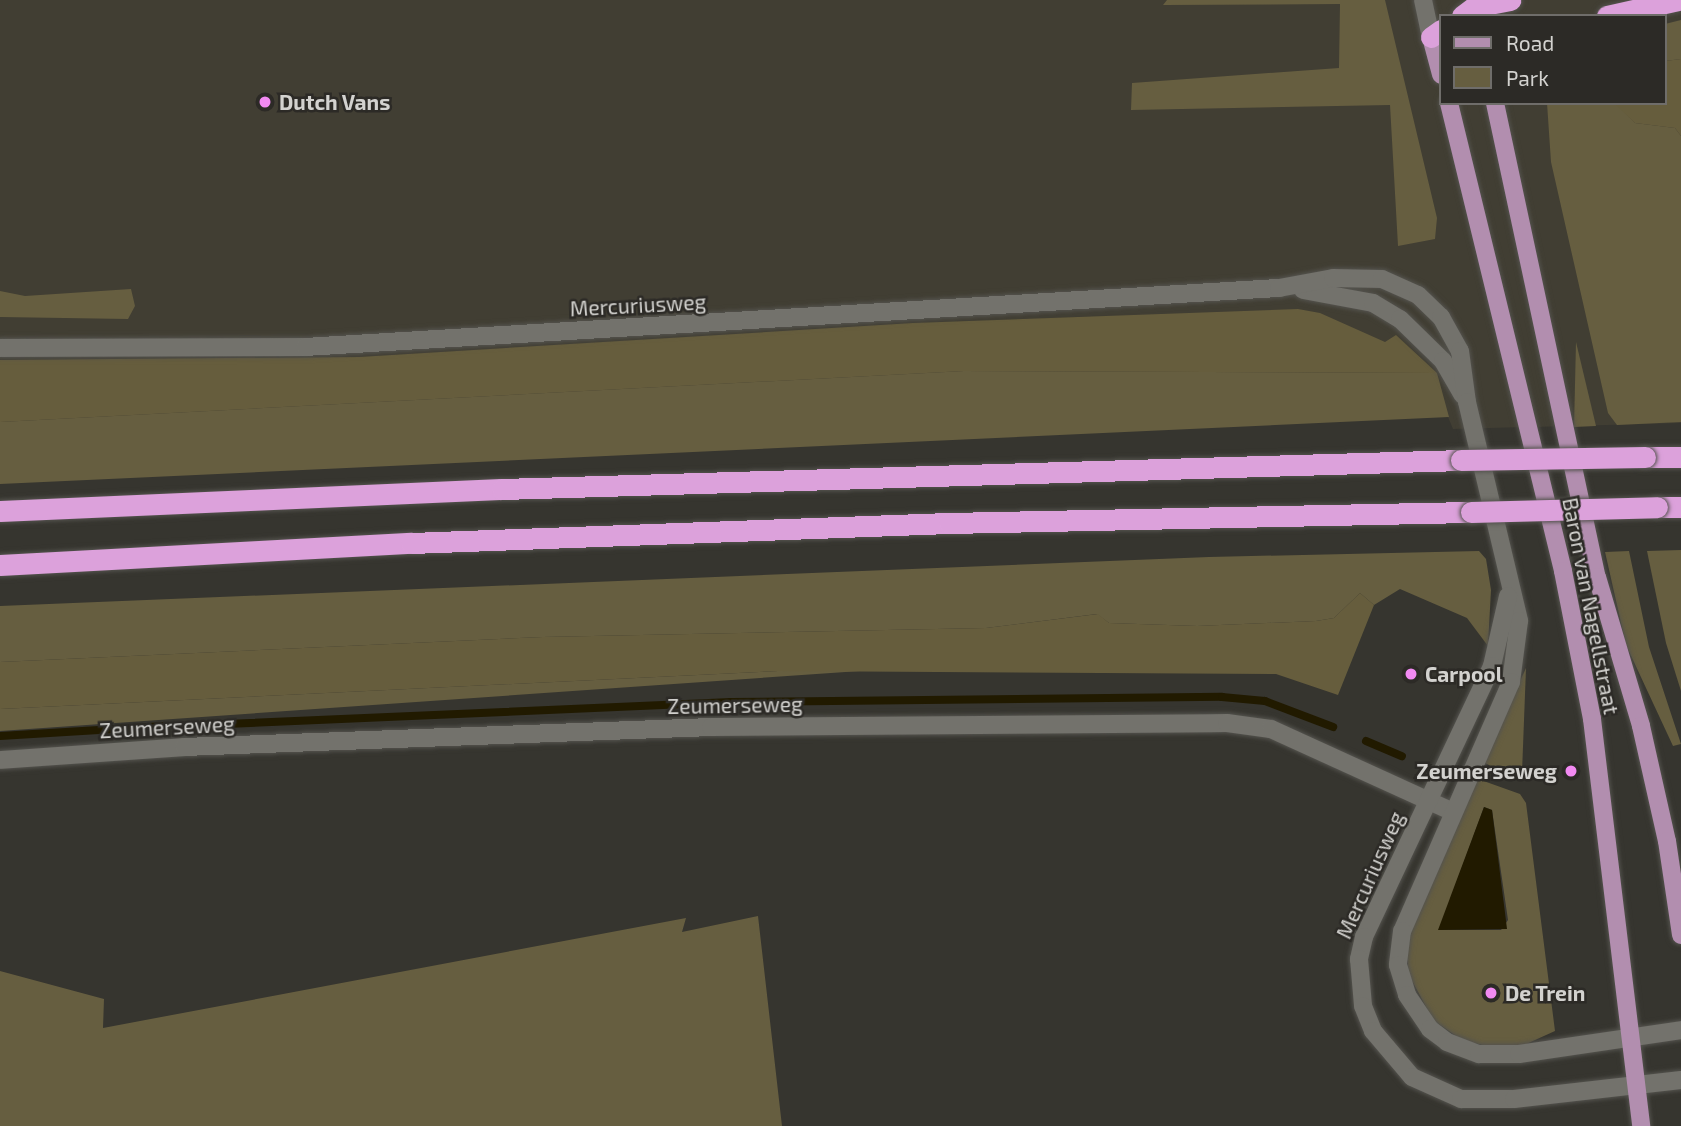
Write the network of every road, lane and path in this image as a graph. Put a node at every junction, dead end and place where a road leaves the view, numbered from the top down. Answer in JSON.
{"nodes":[{"id":1,"x":1423,"y":0,"type":"edge"},
{"id":2,"x":1510,"y":0,"type":"edge"},
{"id":3,"x":1678,"y":0,"type":"edge"},
{"id":4,"x":1471,"y":10,"type":"edge"},
{"id":5,"x":1616,"y":14,"type":"edge"},
{"id":6,"x":1438,"y":35,"type":"edge"},
{"id":7,"x":1440,"y":62,"type":"edge"},
{"id":8,"x":1449,"y":105,"type":"edge"},
{"id":9,"x":1495,"y":105,"type":"edge"},
{"id":10,"x":1279,"y":288,"type":"junction"},
{"id":11,"x":0,"y":348,"type":"edge"},
{"id":12,"x":1467,"y":402,"type":"junction"},
{"id":13,"x":1681,"y":457,"type":"edge"},
{"id":14,"x":1681,"y":506,"type":"edge"},
{"id":15,"x":0,"y":511,"type":"edge"},
{"id":16,"x":0,"y":565,"type":"edge"},
{"id":17,"x":1509,"y":586,"type":"junction"},
{"id":18,"x":0,"y":760,"type":"edge"},
{"id":19,"x":1429,"y":800,"type":"junction"},
{"id":20,"x":1453,"y":812,"type":"junction"},
{"id":21,"x":1681,"y":935,"type":"edge"},
{"id":22,"x":1681,"y":1030,"type":"edge"},
{"id":23,"x":1630,"y":1035,"type":"junction"},
{"id":24,"x":1681,"y":1080,"type":"edge"},
{"id":25,"x":1637,"y":1086,"type":"junction"},
{"id":26,"x":1641,"y":1126,"type":"edge"}],
"edges":[{"from":1,"to":6,"type":"street"},
{"from":2,"to":4,"type":"highway"},
{"from":3,"to":5,"type":"highway"},
{"from":6,"to":7,"type":"main road"},
{"from":8,"to":23,"type":"main road","name":"Baron van Nagellstraat"},
{"from":9,"to":21,"type":"main road","name":"Baron van Nagellstraat"},
{"from":10,"to":11,"type":"street","name":"Mercuriusweg"},
{"from":10,"to":12,"type":"street","name":"Mercuriusweg"},
{"from":10,"to":12,"type":"street","name":"Mercuriusweg"},
{"from":12,"to":17,"type":"street","name":"Mercuriusweg"},
{"from":13,"to":15,"type":"highway","bridge":true},
{"from":14,"to":16,"type":"highway","bridge":true},
{"from":17,"to":19,"type":"street","name":"Mercuriusweg"},
{"from":17,"to":20,"type":"street","name":"Mercuriusweg"},
{"from":18,"to":19,"type":"street","name":"Zeumerseweg"},
{"from":19,"to":20,"type":"street","name":"Zeumerseweg"},
{"from":19,"to":25,"type":"street","name":"Mercuriusweg"},
{"from":20,"to":23,"type":"street","name":"Mercuriusweg"},
{"from":22,"to":23,"type":"street","name":"Mercuriusweg"},
{"from":23,"to":25,"type":"main road","name":"Baron van Nagellstraat"},
{"from":24,"to":25,"type":"street","name":"Mercuriusweg"},
{"from":25,"to":26,"type":"main road","name":"Baron van Nagellstraat"}]}
